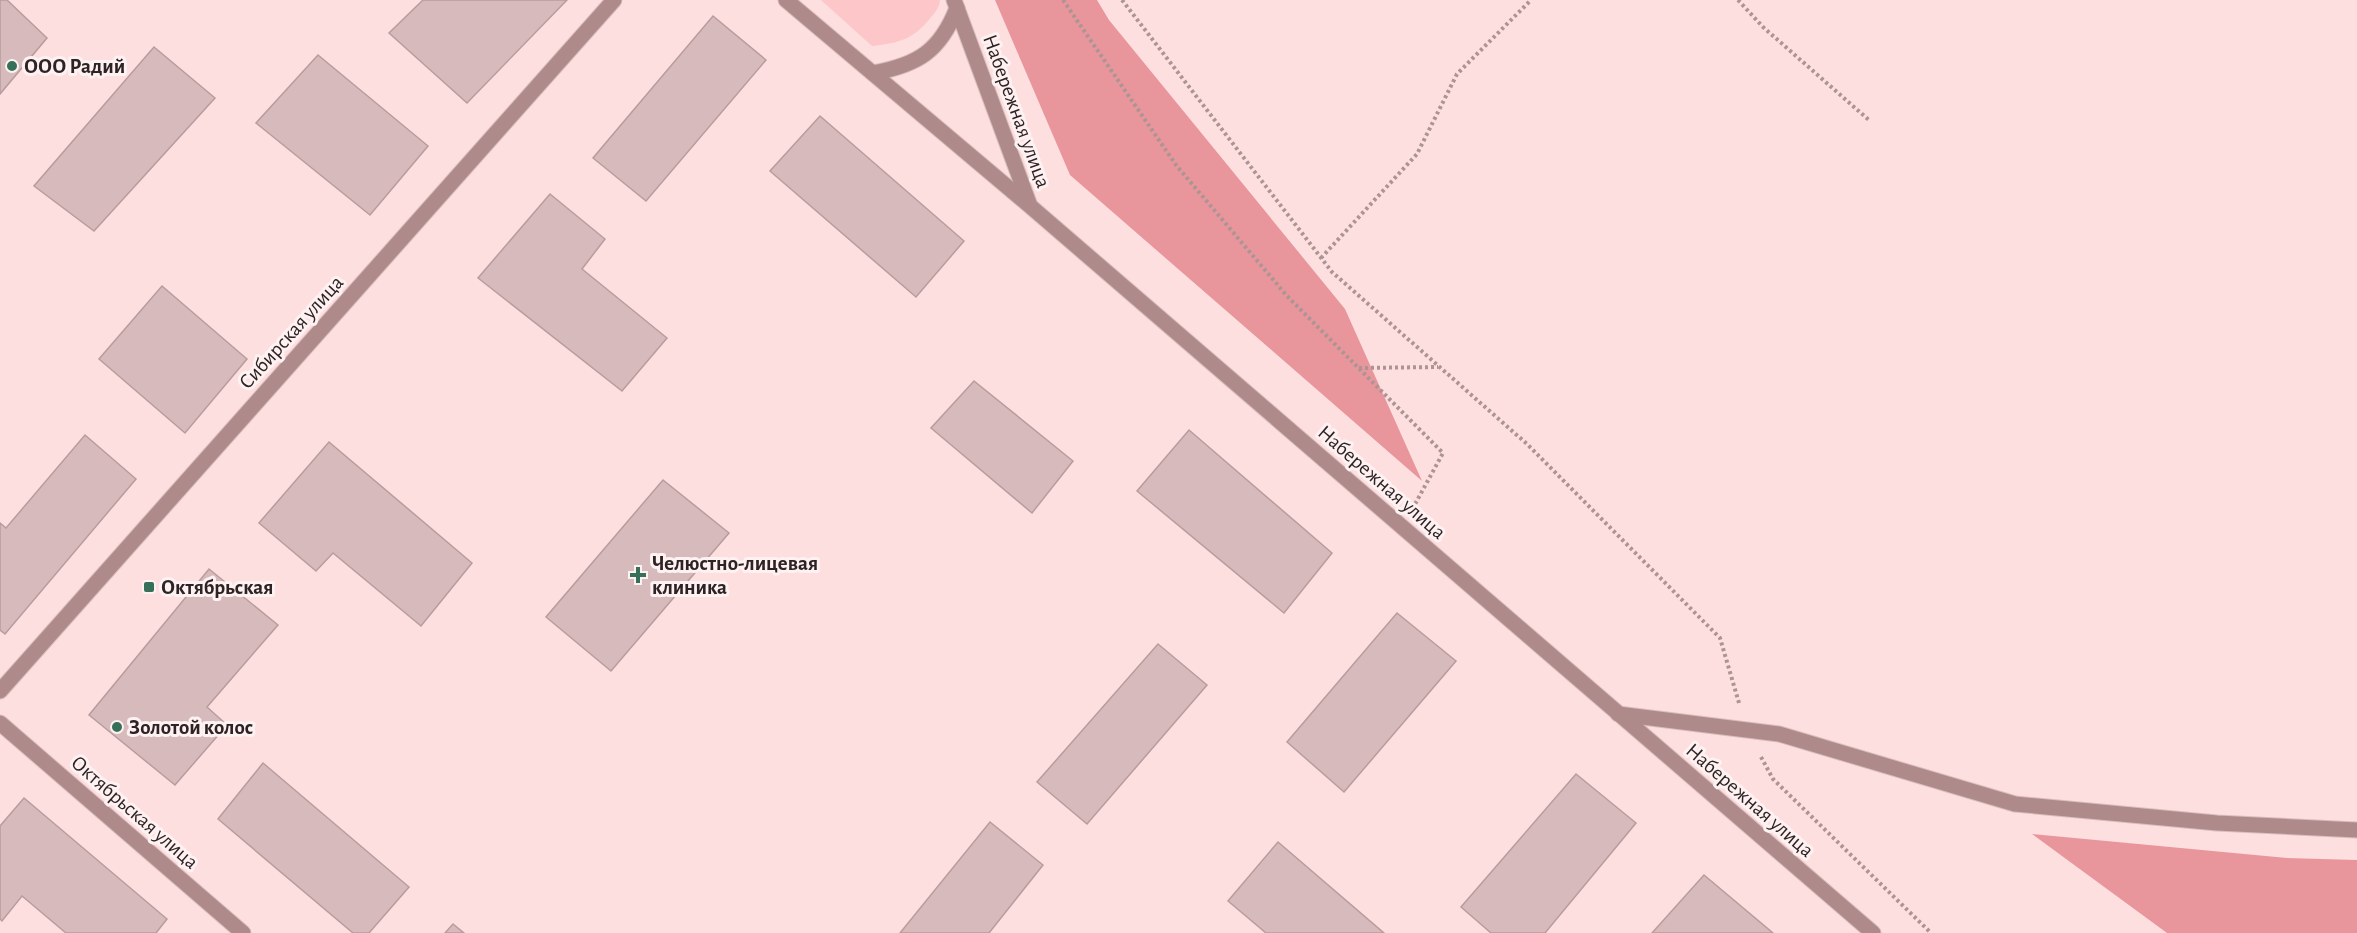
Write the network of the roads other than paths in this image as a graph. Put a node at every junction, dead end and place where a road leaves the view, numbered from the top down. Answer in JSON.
{"nodes":[{"id":1,"x":614,"y":0,"type":"edge"},
{"id":2,"x":786,"y":0,"type":"edge"},
{"id":3,"x":956,"y":4,"type":"edge"},
{"id":4,"x":873,"y":73,"type":"junction"},
{"id":5,"x":1030,"y":206,"type":"junction"},
{"id":6,"x":0,"y":691,"type":"edge"},
{"id":7,"x":1618,"y":714,"type":"junction"},
{"id":8,"x":0,"y":723,"type":"edge"},
{"id":9,"x":2357,"y":830,"type":"edge"},
{"id":10,"x":243,"y":933,"type":"edge"},
{"id":11,"x":1873,"y":933,"type":"edge"}],
"edges":[{"from":1,"to":6,"type":"street","name":"Сибирская улица"},
{"from":2,"to":4,"type":"street"},
{"from":3,"to":4,"type":"street"},
{"from":3,"to":5,"type":"street","name":"Набережная улица"},
{"from":4,"to":5,"type":"street"},
{"from":5,"to":7,"type":"street","name":"Набережная улица"},
{"from":7,"to":9,"type":"street"},
{"from":7,"to":11,"type":"street","name":"Набережная улица"},
{"from":8,"to":10,"type":"street","name":"Октябрьская улица"}]}
